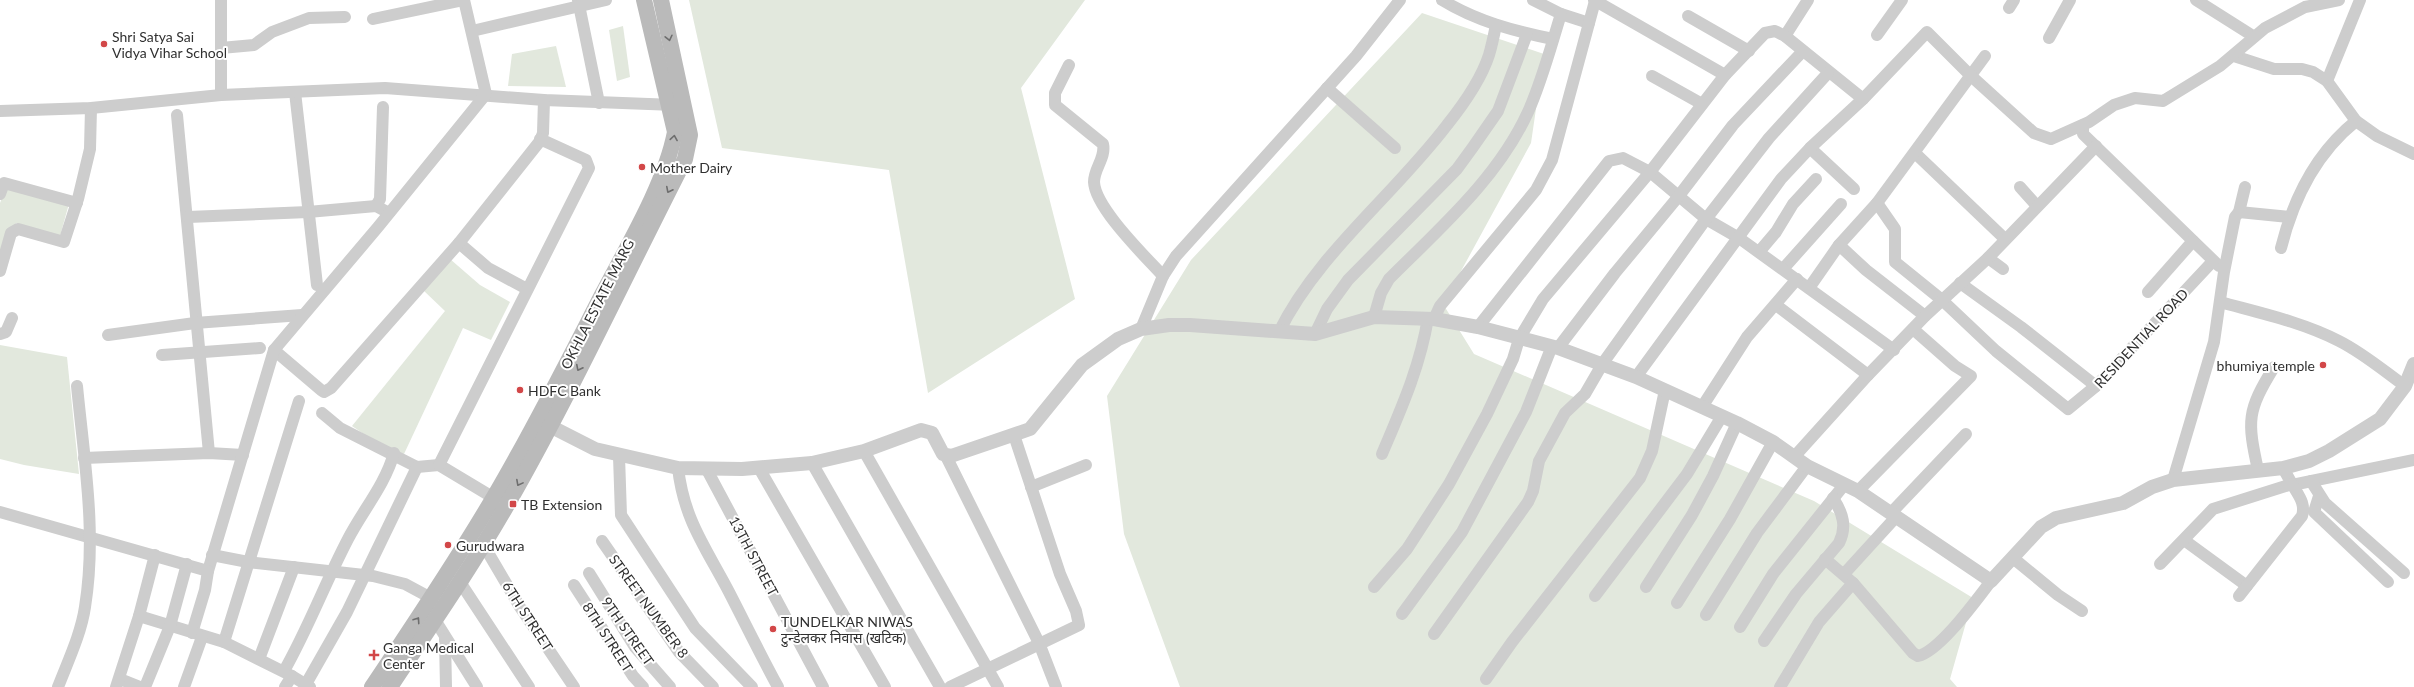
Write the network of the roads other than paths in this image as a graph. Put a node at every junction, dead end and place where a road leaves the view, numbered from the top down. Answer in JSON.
{"nodes":[{"id":1,"x":221,"y":0,"type":"edge"},
{"id":2,"x":464,"y":0,"type":"edge"},
{"id":3,"x":606,"y":0,"type":"edge"},
{"id":4,"x":644,"y":0,"type":"edge"},
{"id":5,"x":660,"y":0,"type":"edge"},
{"id":6,"x":1400,"y":0,"type":"edge"},
{"id":7,"x":1442,"y":0,"type":"edge"},
{"id":8,"x":1533,"y":0,"type":"edge"},
{"id":9,"x":1594,"y":0,"type":"edge"},
{"id":10,"x":1808,"y":0,"type":"edge"},
{"id":11,"x":1902,"y":0,"type":"edge"},
{"id":12,"x":2070,"y":0,"type":"edge"},
{"id":13,"x":2196,"y":0,"type":"edge"},
{"id":14,"x":2339,"y":0,"type":"edge"},
{"id":15,"x":2360,"y":0,"type":"edge"},
{"id":16,"x":579,"y":4,"type":"edge"},
{"id":17,"x":1561,"y":14,"type":"junction"},
{"id":18,"x":1688,"y":16,"type":"dead end"},
{"id":19,"x":345,"y":17,"type":"dead end"},
{"id":20,"x":373,"y":19,"type":"dead end"},
{"id":21,"x":1589,"y":23,"type":"junction"},
{"id":22,"x":1496,"y":25,"type":"junction"},
{"id":23,"x":472,"y":31,"type":"junction"},
{"id":24,"x":1527,"y":34,"type":"junction"},
{"id":25,"x":1877,"y":35,"type":"dead end"},
{"id":26,"x":1785,"y":36,"type":"junction"},
{"id":27,"x":2253,"y":36,"type":"junction"},
{"id":28,"x":2049,"y":38,"type":"dead end"},
{"id":29,"x":1553,"y":39,"type":"junction"},
{"id":30,"x":221,"y":48,"type":"junction"},
{"id":31,"x":1749,"y":51,"type":"junction"},
{"id":32,"x":1803,"y":51,"type":"junction"},
{"id":33,"x":1986,"y":56,"type":"dead end"},
{"id":34,"x":2234,"y":56,"type":"junction"},
{"id":35,"x":1069,"y":65,"type":"dead end"},
{"id":36,"x":1828,"y":73,"type":"junction"},
{"id":37,"x":1725,"y":75,"type":"junction"},
{"id":38,"x":1970,"y":75,"type":"junction"},
{"id":39,"x":1652,"y":76,"type":"dead end"},
{"id":40,"x":2327,"y":81,"type":"junction"},
{"id":41,"x":1327,"y":88,"type":"junction"},
{"id":42,"x":295,"y":92,"type":"junction"},
{"id":43,"x":486,"y":94,"type":"junction"},
{"id":44,"x":221,"y":95,"type":"junction"},
{"id":45,"x":1863,"y":99,"type":"junction"},
{"id":46,"x":544,"y":100,"type":"junction"},
{"id":47,"x":599,"y":103,"type":"junction"},
{"id":48,"x":1702,"y":104,"type":"junction"},
{"id":49,"x":675,"y":105,"type":"junction"},
{"id":50,"x":384,"y":107,"type":"dead end"},
{"id":51,"x":91,"y":108,"type":"junction"},
{"id":52,"x":0,"y":111,"type":"edge"},
{"id":53,"x":177,"y":115,"type":"dead end"},
{"id":54,"x":2356,"y":121,"type":"junction"},
{"id":55,"x":2083,"y":125,"type":"junction"},
{"id":56,"x":540,"y":139,"type":"junction"},
{"id":57,"x":2096,"y":146,"type":"junction"},
{"id":58,"x":1395,"y":148,"type":"dead end"},
{"id":59,"x":1810,"y":148,"type":"junction"},
{"id":60,"x":1915,"y":153,"type":"junction"},
{"id":61,"x":2414,"y":154,"type":"edge"},
{"id":62,"x":1650,"y":172,"type":"junction"},
{"id":63,"x":1816,"y":179,"type":"dead end"},
{"id":64,"x":2020,"y":187,"type":"dead end"},
{"id":65,"x":2245,"y":187,"type":"dead end"},
{"id":66,"x":1854,"y":189,"type":"dead end"},
{"id":67,"x":0,"y":194,"type":"edge"},
{"id":68,"x":1678,"y":197,"type":"junction"},
{"id":69,"x":77,"y":203,"type":"junction"},
{"id":70,"x":1876,"y":203,"type":"junction"},
{"id":71,"x":1841,"y":204,"type":"dead end"},
{"id":72,"x":376,"y":206,"type":"junction"},
{"id":73,"x":2037,"y":206,"type":"junction"},
{"id":74,"x":308,"y":212,"type":"junction"},
{"id":75,"x":2239,"y":212,"type":"junction"},
{"id":76,"x":389,"y":213,"type":"junction"},
{"id":77,"x":188,"y":217,"type":"junction"},
{"id":78,"x":2289,"y":217,"type":"junction"},
{"id":79,"x":1706,"y":219,"type":"junction"},
{"id":80,"x":1739,"y":238,"type":"junction"},
{"id":81,"x":2005,"y":239,"type":"junction"},
{"id":82,"x":2193,"y":241,"type":"junction"},
{"id":83,"x":459,"y":243,"type":"junction"},
{"id":84,"x":1839,"y":245,"type":"junction"},
{"id":85,"x":2281,"y":248,"type":"dead end"},
{"id":86,"x":1759,"y":252,"type":"junction"},
{"id":87,"x":1988,"y":258,"type":"junction"},
{"id":88,"x":2213,"y":261,"type":"junction"},
{"id":89,"x":1783,"y":270,"type":"junction"},
{"id":90,"x":2003,"y":270,"type":"dead end"},
{"id":91,"x":0,"y":271,"type":"edge"},
{"id":92,"x":2224,"y":272,"type":"junction"},
{"id":93,"x":1163,"y":276,"type":"junction"},
{"id":94,"x":1797,"y":279,"type":"junction"},
{"id":95,"x":1960,"y":283,"type":"junction"},
{"id":96,"x":317,"y":286,"type":"dead end"},
{"id":97,"x":1809,"y":288,"type":"junction"},
{"id":98,"x":527,"y":289,"type":"junction"},
{"id":99,"x":2148,"y":292,"type":"dead end"},
{"id":100,"x":1942,"y":300,"type":"junction"},
{"id":101,"x":2220,"y":302,"type":"junction"},
{"id":102,"x":1776,"y":305,"type":"junction"},
{"id":103,"x":302,"y":315,"type":"junction"},
{"id":104,"x":1925,"y":316,"type":"junction"},
{"id":105,"x":1374,"y":317,"type":"junction"},
{"id":106,"x":12,"y":318,"type":"dead end"},
{"id":107,"x":1431,"y":319,"type":"junction"},
{"id":108,"x":195,"y":323,"type":"junction"},
{"id":109,"x":1478,"y":326,"type":"junction"},
{"id":110,"x":1142,"y":329,"type":"junction"},
{"id":111,"x":1913,"y":329,"type":"junction"},
{"id":112,"x":1279,"y":332,"type":"junction"},
{"id":113,"x":0,"y":334,"type":"edge"},
{"id":114,"x":1315,"y":334,"type":"junction"},
{"id":115,"x":108,"y":335,"type":"dead end"},
{"id":116,"x":1519,"y":339,"type":"junction"},
{"id":117,"x":1555,"y":347,"type":"junction"},
{"id":118,"x":260,"y":348,"type":"dead end"},
{"id":119,"x":274,"y":350,"type":"junction"},
{"id":120,"x":1894,"y":350,"type":"junction"},
{"id":121,"x":200,"y":353,"type":"junction"},
{"id":122,"x":162,"y":355,"type":"dead end"},
{"id":123,"x":1603,"y":363,"type":"junction"},
{"id":124,"x":2414,"y":364,"type":"edge"},
{"id":125,"x":2274,"y":368,"type":"dead end"},
{"id":126,"x":1868,"y":375,"type":"junction"},
{"id":127,"x":1636,"y":378,"type":"junction"},
{"id":128,"x":77,"y":386,"type":"dead end"},
{"id":129,"x":2096,"y":386,"type":"junction"},
{"id":130,"x":2405,"y":386,"type":"junction"},
{"id":131,"x":1665,"y":390,"type":"junction"},
{"id":132,"x":299,"y":401,"type":"dead end"},
{"id":133,"x":1702,"y":407,"type":"junction"},
{"id":134,"x":322,"y":413,"type":"dead end"},
{"id":135,"x":1722,"y":416,"type":"junction"},
{"id":136,"x":544,"y":423,"type":"junction"},
{"id":137,"x":1736,"y":423,"type":"junction"},
{"id":138,"x":1966,"y":434,"type":"dead end"},
{"id":139,"x":1014,"y":435,"type":"junction"},
{"id":140,"x":1773,"y":442,"type":"junction"},
{"id":141,"x":864,"y":451,"type":"junction"},
{"id":142,"x":209,"y":453,"type":"junction"},
{"id":143,"x":394,"y":453,"type":"junction"},
{"id":144,"x":1382,"y":454,"type":"dead end"},
{"id":145,"x":242,"y":455,"type":"junction"},
{"id":146,"x":619,"y":456,"type":"junction"},
{"id":147,"x":946,"y":456,"type":"junction"},
{"id":148,"x":1794,"y":457,"type":"junction"},
{"id":149,"x":84,"y":458,"type":"junction"},
{"id":150,"x":2414,"y":460,"type":"edge"},
{"id":151,"x":812,"y":463,"type":"junction"},
{"id":152,"x":438,"y":465,"type":"junction"},
{"id":153,"x":1086,"y":465,"type":"dead end"},
{"id":154,"x":1807,"y":466,"type":"junction"},
{"id":155,"x":417,"y":467,"type":"junction"},
{"id":156,"x":678,"y":468,"type":"junction"},
{"id":157,"x":706,"y":468,"type":"junction"},
{"id":158,"x":759,"y":468,"type":"junction"},
{"id":159,"x":2283,"y":468,"type":"junction"},
{"id":160,"x":2258,"y":470,"type":"junction"},
{"id":161,"x":2172,"y":480,"type":"junction"},
{"id":162,"x":2311,"y":481,"type":"junction"},
{"id":163,"x":2292,"y":484,"type":"junction"},
{"id":164,"x":1844,"y":485,"type":"junction"},
{"id":165,"x":1031,"y":487,"type":"junction"},
{"id":166,"x":1858,"y":491,"type":"junction"},
{"id":167,"x":2318,"y":496,"type":"junction"},
{"id":168,"x":494,"y":498,"type":"junction"},
{"id":169,"x":1833,"y":498,"type":"junction"},
{"id":170,"x":0,"y":512,"type":"edge"},
{"id":171,"x":1893,"y":515,"type":"junction"},
{"id":172,"x":91,"y":536,"type":"junction"},
{"id":173,"x":2184,"y":540,"type":"junction"},
{"id":174,"x":602,"y":541,"type":"dead end"},
{"id":175,"x":483,"y":544,"type":"junction"},
{"id":176,"x":155,"y":555,"type":"junction"},
{"id":177,"x":212,"y":555,"type":"junction"},
{"id":178,"x":2012,"y":558,"type":"junction"},
{"id":179,"x":1826,"y":559,"type":"junction"},
{"id":180,"x":248,"y":562,"type":"junction"},
{"id":181,"x":187,"y":564,"type":"junction"},
{"id":182,"x":2160,"y":564,"type":"dead end"},
{"id":183,"x":294,"y":567,"type":"junction"},
{"id":184,"x":208,"y":571,"type":"junction"},
{"id":185,"x":333,"y":572,"type":"junction"},
{"id":186,"x":590,"y":573,"type":"dead end"},
{"id":187,"x":2404,"y":573,"type":"dead end"},
{"id":188,"x":1844,"y":574,"type":"junction"},
{"id":189,"x":365,"y":575,"type":"junction"},
{"id":190,"x":1990,"y":581,"type":"junction"},
{"id":191,"x":460,"y":582,"type":"junction"},
{"id":192,"x":2388,"y":582,"type":"dead end"},
{"id":193,"x":1854,"y":583,"type":"junction"},
{"id":194,"x":574,"y":585,"type":"dead end"},
{"id":195,"x":2247,"y":586,"type":"junction"},
{"id":196,"x":1374,"y":587,"type":"dead end"},
{"id":197,"x":1646,"y":587,"type":"dead end"},
{"id":198,"x":1595,"y":596,"type":"dead end"},
{"id":199,"x":2239,"y":596,"type":"dead end"},
{"id":200,"x":431,"y":598,"type":"junction"},
{"id":201,"x":1677,"y":602,"type":"dead end"},
{"id":202,"x":2082,"y":611,"type":"dead end"},
{"id":203,"x":1402,"y":614,"type":"dead end"},
{"id":204,"x":1706,"y":615,"type":"dead end"},
{"id":205,"x":139,"y":616,"type":"junction"},
{"id":206,"x":435,"y":620,"type":"junction"},
{"id":207,"x":170,"y":626,"type":"junction"},
{"id":208,"x":1740,"y":627,"type":"dead end"},
{"id":209,"x":1434,"y":634,"type":"dead end"},
{"id":210,"x":197,"y":635,"type":"junction"},
{"id":211,"x":446,"y":639,"type":"junction"},
{"id":212,"x":1764,"y":641,"type":"dead end"},
{"id":213,"x":224,"y":642,"type":"junction"},
{"id":214,"x":1039,"y":643,"type":"junction"},
{"id":215,"x":259,"y":659,"type":"junction"},
{"id":216,"x":989,"y":669,"type":"junction"},
{"id":217,"x":288,"y":673,"type":"junction"},
{"id":218,"x":1486,"y":679,"type":"dead end"},
{"id":219,"x":118,"y":683,"type":"edge"},
{"id":220,"x":308,"y":686,"type":"edge"},
{"id":221,"x":58,"y":687,"type":"edge"},
{"id":222,"x":140,"y":687,"type":"edge"},
{"id":223,"x":145,"y":687,"type":"edge"},
{"id":224,"x":184,"y":687,"type":"edge"},
{"id":225,"x":285,"y":687,"type":"edge"},
{"id":226,"x":372,"y":687,"type":"edge"},
{"id":227,"x":390,"y":687,"type":"edge"},
{"id":228,"x":446,"y":687,"type":"edge"},
{"id":229,"x":477,"y":687,"type":"edge"},
{"id":230,"x":529,"y":687,"type":"edge"},
{"id":231,"x":574,"y":687,"type":"edge"},
{"id":232,"x":643,"y":687,"type":"edge"},
{"id":233,"x":670,"y":687,"type":"edge"},
{"id":234,"x":714,"y":687,"type":"edge"},
{"id":235,"x":752,"y":687,"type":"edge"},
{"id":236,"x":778,"y":687,"type":"edge"},
{"id":237,"x":824,"y":687,"type":"edge"},
{"id":238,"x":885,"y":687,"type":"edge"},
{"id":239,"x":940,"y":687,"type":"edge"},
{"id":240,"x":950,"y":687,"type":"edge"},
{"id":241,"x":998,"y":687,"type":"edge"},
{"id":242,"x":1056,"y":687,"type":"edge"},
{"id":243,"x":1780,"y":687,"type":"edge"}],
"edges":[{"from":1,"to":30,"type":"street"},
{"from":2,"to":20,"type":"street"},
{"from":2,"to":23,"type":"street"},
{"from":3,"to":16,"type":"street"},
{"from":4,"to":49,"type":"main road","name":"OKHLA ESTATE MARG"},
{"from":5,"to":49,"type":"main road","name":"OKHLA ESTATE MARG","one_way":true},
{"from":6,"to":41,"type":"street"},
{"from":7,"to":22,"type":"street"},
{"from":8,"to":17,"type":"street"},
{"from":9,"to":21,"type":"street"},
{"from":9,"to":37,"type":"street"},
{"from":10,"to":26,"type":"street"},
{"from":11,"to":25,"type":"street"},
{"from":12,"to":28,"type":"street"},
{"from":13,"to":27,"type":"street"},
{"from":14,"to":27,"type":"street"},
{"from":15,"to":40,"type":"street"},
{"from":16,"to":23,"type":"street"},
{"from":16,"to":47,"type":"street"},
{"from":17,"to":21,"type":"street"},
{"from":17,"to":29,"type":"street"},
{"from":18,"to":31,"type":"street"},
{"from":19,"to":30,"type":"street"},
{"from":21,"to":107,"type":"street"},
{"from":22,"to":24,"type":"street"},
{"from":22,"to":112,"type":"street"},
{"from":23,"to":43,"type":"street"},
{"from":24,"to":29,"type":"street"},
{"from":24,"to":114,"type":"street"},
{"from":26,"to":31,"type":"street"},
{"from":26,"to":32,"type":"street"},
{"from":27,"to":34,"type":"street"},
{"from":29,"to":105,"type":"street"},
{"from":30,"to":44,"type":"street"},
{"from":31,"to":37,"type":"street"},
{"from":32,"to":36,"type":"street"},
{"from":32,"to":68,"type":"street"},
{"from":33,"to":38,"type":"street"},
{"from":34,"to":40,"type":"street"},
{"from":34,"to":55,"type":"street"},
{"from":35,"to":93,"type":"street"},
{"from":36,"to":45,"type":"street"},
{"from":36,"to":79,"type":"street"},
{"from":37,"to":48,"type":"street"},
{"from":38,"to":45,"type":"street"},
{"from":38,"to":55,"type":"street"},
{"from":38,"to":60,"type":"street"},
{"from":39,"to":48,"type":"street"},
{"from":40,"to":54,"type":"street"},
{"from":41,"to":58,"type":"street"},
{"from":41,"to":93,"type":"street"},
{"from":42,"to":43,"type":"street"},
{"from":42,"to":44,"type":"street"},
{"from":42,"to":74,"type":"street"},
{"from":43,"to":46,"type":"street"},
{"from":43,"to":76,"type":"street"},
{"from":44,"to":51,"type":"street"},
{"from":45,"to":59,"type":"street"},
{"from":46,"to":47,"type":"street"},
{"from":46,"to":56,"type":"street"},
{"from":47,"to":49,"type":"street"},
{"from":48,"to":62,"type":"street"},
{"from":49,"to":136,"type":"main road","name":"OKHLA ESTATE MARG"},
{"from":50,"to":72,"type":"street"},
{"from":51,"to":52,"type":"street"},
{"from":51,"to":69,"type":"street"},
{"from":53,"to":77,"type":"street"},
{"from":54,"to":61,"type":"street"},
{"from":54,"to":78,"type":"street"},
{"from":55,"to":57,"type":"street"},
{"from":56,"to":83,"type":"street"},
{"from":56,"to":98,"type":"street"},
{"from":57,"to":73,"type":"street"},
{"from":57,"to":82,"type":"street"},
{"from":59,"to":66,"type":"street"},
{"from":59,"to":80,"type":"street"},
{"from":60,"to":70,"type":"street"},
{"from":60,"to":81,"type":"street"},
{"from":62,"to":68,"type":"street"},
{"from":62,"to":109,"type":"street"},
{"from":62,"to":116,"type":"street"},
{"from":63,"to":86,"type":"street"},
{"from":64,"to":73,"type":"street"},
{"from":65,"to":75,"type":"street"},
{"from":67,"to":69,"type":"street"},
{"from":68,"to":79,"type":"street"},
{"from":68,"to":117,"type":"street"},
{"from":69,"to":91,"type":"street"},
{"from":70,"to":84,"type":"street"},
{"from":70,"to":100,"type":"street"},
{"from":71,"to":89,"type":"street"},
{"from":72,"to":74,"type":"street"},
{"from":72,"to":76,"type":"street"},
{"from":73,"to":81,"type":"street"},
{"from":74,"to":77,"type":"street"},
{"from":74,"to":96,"type":"street"},
{"from":75,"to":78,"type":"street"},
{"from":75,"to":92,"type":"street"},
{"from":76,"to":103,"type":"street"},
{"from":77,"to":108,"type":"street"},
{"from":78,"to":85,"type":"street"},
{"from":79,"to":80,"type":"street"},
{"from":79,"to":123,"type":"street"},
{"from":80,"to":86,"type":"street"},
{"from":80,"to":127,"type":"street"},
{"from":81,"to":87,"type":"street"},
{"from":82,"to":88,"type":"street"},
{"from":82,"to":99,"type":"street"},
{"from":83,"to":98,"type":"street"},
{"from":83,"to":119,"type":"street"},
{"from":84,"to":97,"type":"street"},
{"from":84,"to":104,"type":"street"},
{"from":86,"to":89,"type":"street"},
{"from":87,"to":90,"type":"street"},
{"from":87,"to":95,"type":"street"},
{"from":88,"to":92,"type":"street"},
{"from":88,"to":129,"type":"street","name":"RESIDENTIAL ROAD"},
{"from":89,"to":94,"type":"street"},
{"from":92,"to":101,"type":"street"},
{"from":93,"to":110,"type":"street"},
{"from":94,"to":97,"type":"street"},
{"from":94,"to":102,"type":"street"},
{"from":95,"to":100,"type":"street"},
{"from":95,"to":129,"type":"street"},
{"from":97,"to":120,"type":"street"},
{"from":98,"to":152,"type":"street"},
{"from":100,"to":104,"type":"street"},
{"from":100,"to":129,"type":"street","name":"RESIDENTIAL ROAD"},
{"from":101,"to":130,"type":"street"},
{"from":101,"to":161,"type":"street"},
{"from":102,"to":126,"type":"street"},
{"from":102,"to":133,"type":"street"},
{"from":103,"to":108,"type":"street"},
{"from":103,"to":119,"type":"street"},
{"from":104,"to":111,"type":"street"},
{"from":105,"to":107,"type":"street"},
{"from":105,"to":114,"type":"street"},
{"from":106,"to":113,"type":"street"},
{"from":107,"to":109,"type":"street"},
{"from":107,"to":144,"type":"street"},
{"from":108,"to":115,"type":"street"},
{"from":108,"to":121,"type":"street"},
{"from":109,"to":116,"type":"street"},
{"from":110,"to":112,"type":"street"},
{"from":110,"to":139,"type":"street"},
{"from":111,"to":120,"type":"street"},
{"from":111,"to":166,"type":"street"},
{"from":112,"to":114,"type":"street"},
{"from":116,"to":117,"type":"street"},
{"from":116,"to":196,"type":"street"},
{"from":117,"to":123,"type":"street"},
{"from":117,"to":203,"type":"street"},
{"from":118,"to":121,"type":"street"},
{"from":119,"to":145,"type":"street"},
{"from":120,"to":126,"type":"street"},
{"from":121,"to":122,"type":"street"},
{"from":121,"to":142,"type":"street"},
{"from":123,"to":127,"type":"street"},
{"from":123,"to":209,"type":"street"},
{"from":124,"to":130,"type":"street"},
{"from":125,"to":160,"type":"street"},
{"from":126,"to":148,"type":"street"},
{"from":127,"to":131,"type":"street"},
{"from":128,"to":149,"type":"street"},
{"from":130,"to":159,"type":"street"},
{"from":131,"to":133,"type":"street"},
{"from":131,"to":218,"type":"street"},
{"from":132,"to":180,"type":"street"},
{"from":133,"to":135,"type":"street"},
{"from":134,"to":143,"type":"street"},
{"from":135,"to":137,"type":"street"},
{"from":135,"to":198,"type":"street"},
{"from":136,"to":146,"type":"street"},
{"from":136,"to":168,"type":"main road","name":"OKHLA ESTATE MARG"},
{"from":136,"to":175,"type":"main road","name":"OKHLA ESTATE MARG","one_way":true},
{"from":137,"to":140,"type":"street"},
{"from":137,"to":197,"type":"street"},
{"from":138,"to":171,"type":"street"},
{"from":139,"to":147,"type":"street"},
{"from":139,"to":165,"type":"street"},
{"from":140,"to":148,"type":"street"},
{"from":140,"to":201,"type":"street"},
{"from":141,"to":147,"type":"street"},
{"from":141,"to":151,"type":"street"},
{"from":141,"to":216,"type":"street"},
{"from":142,"to":145,"type":"street"},
{"from":142,"to":149,"type":"street"},
{"from":143,"to":155,"type":"street"},
{"from":143,"to":185,"type":"street"},
{"from":145,"to":177,"type":"street"},
{"from":146,"to":156,"type":"street"},
{"from":146,"to":235,"type":"street"},
{"from":147,"to":214,"type":"street"},
{"from":148,"to":154,"type":"street"},
{"from":149,"to":172,"type":"street"},
{"from":150,"to":162,"type":"street"},
{"from":151,"to":158,"type":"street"},
{"from":151,"to":239,"type":"street"},
{"from":152,"to":155,"type":"street"},
{"from":152,"to":168,"type":"street"},
{"from":153,"to":165,"type":"street"},
{"from":154,"to":164,"type":"street"},
{"from":154,"to":204,"type":"street"},
{"from":155,"to":189,"type":"street"},
{"from":156,"to":157,"type":"street"},
{"from":156,"to":236,"type":"street"},
{"from":157,"to":158,"type":"street"},
{"from":157,"to":237,"type":"street","name":"13TH STREET"},
{"from":158,"to":238,"type":"street"},
{"from":159,"to":160,"type":"street"},
{"from":159,"to":163,"type":"street"},
{"from":160,"to":161,"type":"street"},
{"from":161,"to":178,"type":"street"},
{"from":162,"to":163,"type":"street"},
{"from":162,"to":167,"type":"street"},
{"from":163,"to":173,"type":"street"},
{"from":163,"to":195,"type":"street"},
{"from":164,"to":166,"type":"street"},
{"from":164,"to":169,"type":"street"},
{"from":165,"to":214,"type":"street"},
{"from":166,"to":171,"type":"street"},
{"from":167,"to":187,"type":"street"},
{"from":167,"to":192,"type":"street"},
{"from":168,"to":200,"type":"main road","name":"OKHLA ESTATE MARG"},
{"from":169,"to":179,"type":"street"},
{"from":169,"to":208,"type":"street"},
{"from":170,"to":172,"type":"street"},
{"from":171,"to":188,"type":"street"},
{"from":171,"to":190,"type":"street"},
{"from":172,"to":176,"type":"street"},
{"from":172,"to":221,"type":"street"},
{"from":173,"to":182,"type":"street"},
{"from":173,"to":195,"type":"street"},
{"from":174,"to":234,"type":"street","name":"STREET NUMBER 8"},
{"from":175,"to":191,"type":"main road","name":"OKHLA ESTATE MARG"},
{"from":175,"to":231,"type":"street","name":"6TH STREET"},
{"from":176,"to":181,"type":"street"},
{"from":176,"to":205,"type":"street"},
{"from":177,"to":180,"type":"street"},
{"from":177,"to":184,"type":"street"},
{"from":178,"to":190,"type":"street"},
{"from":178,"to":202,"type":"street"},
{"from":179,"to":188,"type":"street"},
{"from":179,"to":212,"type":"street"},
{"from":180,"to":183,"type":"street"},
{"from":180,"to":213,"type":"street"},
{"from":181,"to":184,"type":"street"},
{"from":181,"to":207,"type":"street"},
{"from":183,"to":185,"type":"street"},
{"from":183,"to":215,"type":"street"},
{"from":184,"to":210,"type":"street"},
{"from":185,"to":189,"type":"street"},
{"from":185,"to":217,"type":"street"},
{"from":186,"to":233,"type":"street","name":"9TH STREET"},
{"from":188,"to":193,"type":"street"},
{"from":189,"to":200,"type":"street"},
{"from":189,"to":220,"type":"street"},
{"from":190,"to":193,"type":"street"},
{"from":191,"to":206,"type":"main road","name":"OKHLA ESTATE MARG"},
{"from":191,"to":230,"type":"street"},
{"from":193,"to":243,"type":"street"},
{"from":194,"to":232,"type":"street","name":"8TH STREET"},
{"from":195,"to":199,"type":"street"},
{"from":226,"to":200,"type":"main road","name":"OKHLA ESTATE MARG","one_way":true},
{"from":205,"to":207,"type":"street"},
{"from":205,"to":219,"type":"street"},
{"from":206,"to":211,"type":"street"},
{"from":206,"to":227,"type":"main road","name":"OKHLA ESTATE MARG"},
{"from":207,"to":210,"type":"street"},
{"from":207,"to":223,"type":"street"},
{"from":210,"to":213,"type":"street"},
{"from":210,"to":224,"type":"street"},
{"from":211,"to":228,"type":"street"},
{"from":211,"to":229,"type":"street"},
{"from":213,"to":215,"type":"street"},
{"from":214,"to":216,"type":"street"},
{"from":214,"to":242,"type":"street"},
{"from":215,"to":217,"type":"street"},
{"from":216,"to":240,"type":"street"},
{"from":216,"to":241,"type":"street"},
{"from":217,"to":220,"type":"street"},
{"from":217,"to":225,"type":"street"},
{"from":219,"to":222,"type":"street"}]}
